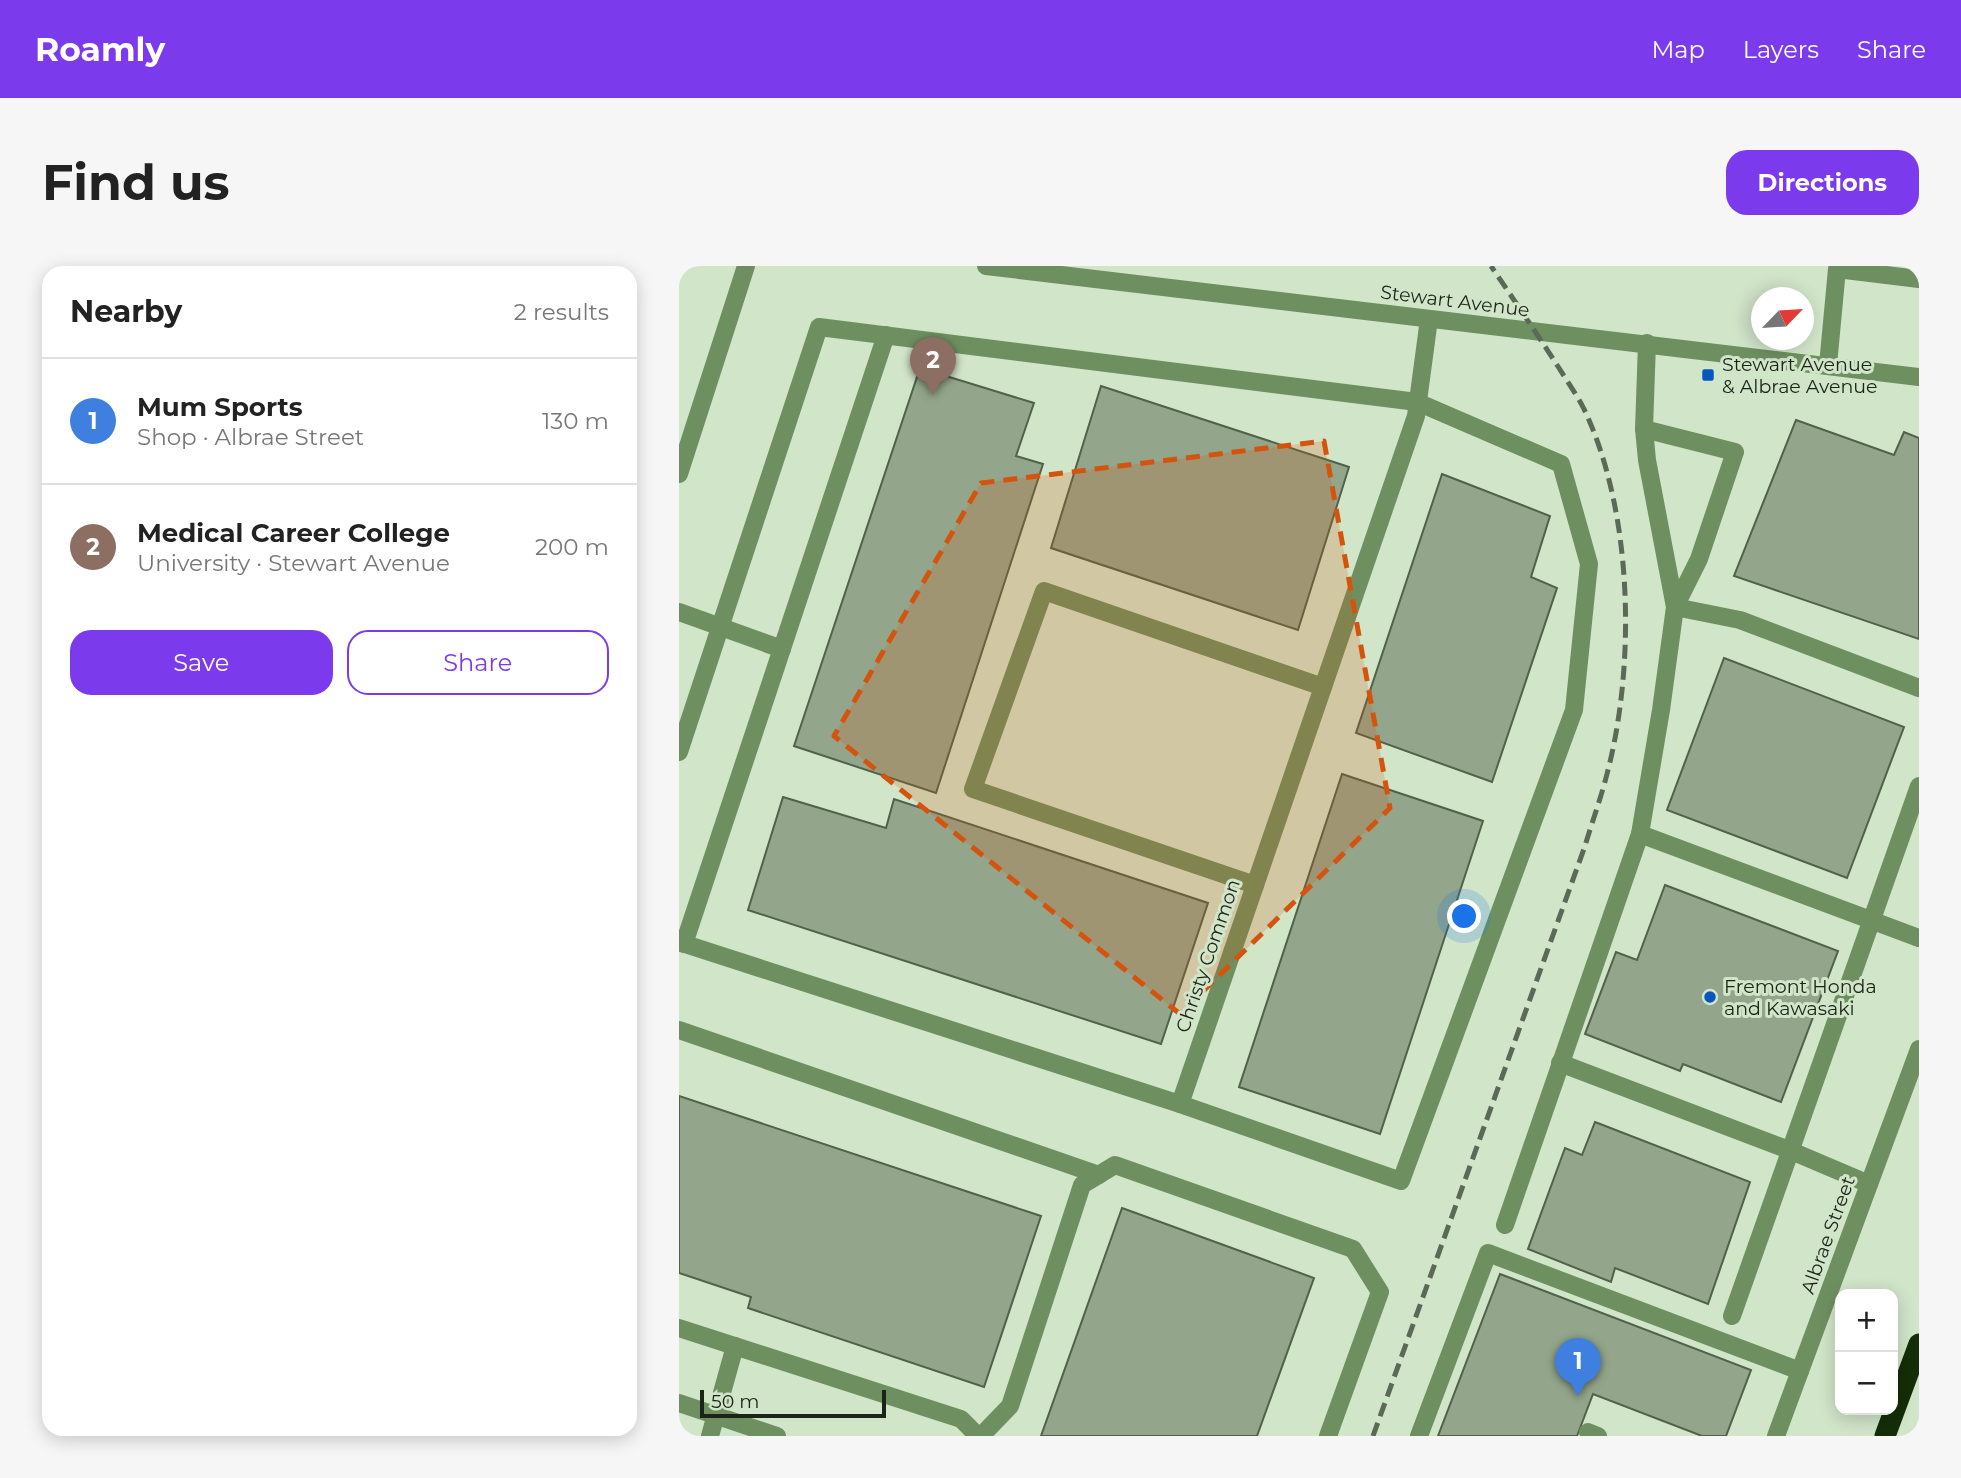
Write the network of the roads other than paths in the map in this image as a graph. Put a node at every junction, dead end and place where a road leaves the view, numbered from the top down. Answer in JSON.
{"nodes":[{"id":1,"x":746,"y":266,"type":"edge"},
{"id":2,"x":986,"y":266,"type":"edge"},
{"id":3,"x":1919,"y":279,"type":"edge"},
{"id":4,"x":1429,"y":319,"type":"junction"},
{"id":5,"x":886,"y":335,"type":"junction"},
{"id":6,"x":1647,"y":343,"type":"junction"},
{"id":7,"x":1828,"y":365,"type":"junction"},
{"id":8,"x":1919,"y":377,"type":"edge"},
{"id":9,"x":1416,"y":401,"type":"junction"},
{"id":10,"x":1644,"y":429,"type":"junction"},
{"id":11,"x":679,"y":474,"type":"edge"},
{"id":12,"x":1675,"y":607,"type":"junction"},
{"id":13,"x":679,"y":612,"type":"edge"},
{"id":14,"x":720,"y":627,"type":"junction"},
{"id":15,"x":782,"y":649,"type":"junction"},
{"id":16,"x":1323,"y":687,"type":"junction"},
{"id":17,"x":1919,"y":688,"type":"edge"},
{"id":18,"x":679,"y":752,"type":"edge"},
{"id":19,"x":1919,"y":786,"type":"edge"},
{"id":20,"x":1640,"y":834,"type":"junction"},
{"id":21,"x":1255,"y":885,"type":"junction"},
{"id":22,"x":1872,"y":919,"type":"junction"},
{"id":23,"x":1919,"y":938,"type":"edge"},
{"id":24,"x":682,"y":943,"type":"edge"},
{"id":25,"x":679,"y":1030,"type":"edge"},
{"id":26,"x":1919,"y":1049,"type":"edge"},
{"id":27,"x":1560,"y":1063,"type":"junction"},
{"id":28,"x":1180,"y":1104,"type":"junction"},
{"id":29,"x":1789,"y":1150,"type":"junction"},
{"id":30,"x":1099,"y":1175,"type":"junction"},
{"id":31,"x":1869,"y":1184,"type":"junction"},
{"id":32,"x":1505,"y":1225,"type":"dead end"},
{"id":33,"x":1732,"y":1315,"type":"dead end"},
{"id":34,"x":679,"y":1328,"type":"edge"},
{"id":35,"x":1919,"y":1344,"type":"edge"},
{"id":36,"x":735,"y":1346,"type":"junction"},
{"id":37,"x":1800,"y":1371,"type":"junction"},
{"id":38,"x":679,"y":1403,"type":"edge"},
{"id":39,"x":715,"y":1415,"type":"junction"},
{"id":40,"x":710,"y":1436,"type":"edge"},
{"id":41,"x":778,"y":1436,"type":"edge"},
{"id":42,"x":979,"y":1436,"type":"edge"},
{"id":43,"x":1328,"y":1436,"type":"edge"},
{"id":44,"x":1419,"y":1436,"type":"edge"},
{"id":45,"x":1776,"y":1436,"type":"edge"},
{"id":46,"x":1885,"y":1436,"type":"edge"}],
"edges":[{"from":1,"to":11,"type":"street"},
{"from":2,"to":4,"type":"street","name":"Stewart Avenue"},
{"from":3,"to":7,"type":"street"},
{"from":4,"to":6,"type":"street","name":"Stewart Avenue"},
{"from":4,"to":9,"type":"street","name":"Christy Common"},
{"from":5,"to":9,"type":"street"},
{"from":5,"to":14,"type":"street"},
{"from":5,"to":15,"type":"street"},
{"from":6,"to":7,"type":"street","name":"Stewart Avenue"},
{"from":6,"to":10,"type":"street"},
{"from":7,"to":8,"type":"street","name":"Stewart Avenue"},
{"from":9,"to":16,"type":"street","name":"Christy Common"},
{"from":9,"to":28,"type":"street"},
{"from":10,"to":12,"type":"street"},
{"from":10,"to":12,"type":"street"},
{"from":12,"to":17,"type":"street"},
{"from":12,"to":20,"type":"street"},
{"from":13,"to":14,"type":"street"},
{"from":14,"to":15,"type":"street"},
{"from":14,"to":18,"type":"street"},
{"from":15,"to":24,"type":"street"},
{"from":16,"to":21,"type":"street","name":"Christy Common"},
{"from":16,"to":21,"type":"street"},
{"from":19,"to":22,"type":"street"},
{"from":20,"to":22,"type":"street"},
{"from":20,"to":27,"type":"street"},
{"from":21,"to":28,"type":"street","name":"Christy Common"},
{"from":22,"to":23,"type":"street"},
{"from":22,"to":29,"type":"street"},
{"from":24,"to":28,"type":"street"},
{"from":25,"to":30,"type":"street"},
{"from":26,"to":31,"type":"street","name":"Albrae Street"},
{"from":27,"to":29,"type":"street"},
{"from":27,"to":32,"type":"street"},
{"from":29,"to":31,"type":"street"},
{"from":29,"to":33,"type":"street"},
{"from":30,"to":42,"type":"street"},
{"from":30,"to":43,"type":"street"},
{"from":31,"to":37,"type":"street","name":"Albrae Street"},
{"from":34,"to":36,"type":"street"},
{"from":35,"to":46,"type":"highway"},
{"from":36,"to":39,"type":"street"},
{"from":36,"to":42,"type":"street"},
{"from":37,"to":44,"type":"street"},
{"from":37,"to":45,"type":"street","name":"Albrae Street"},
{"from":38,"to":39,"type":"street"},
{"from":39,"to":40,"type":"street"},
{"from":39,"to":41,"type":"street"}]}
